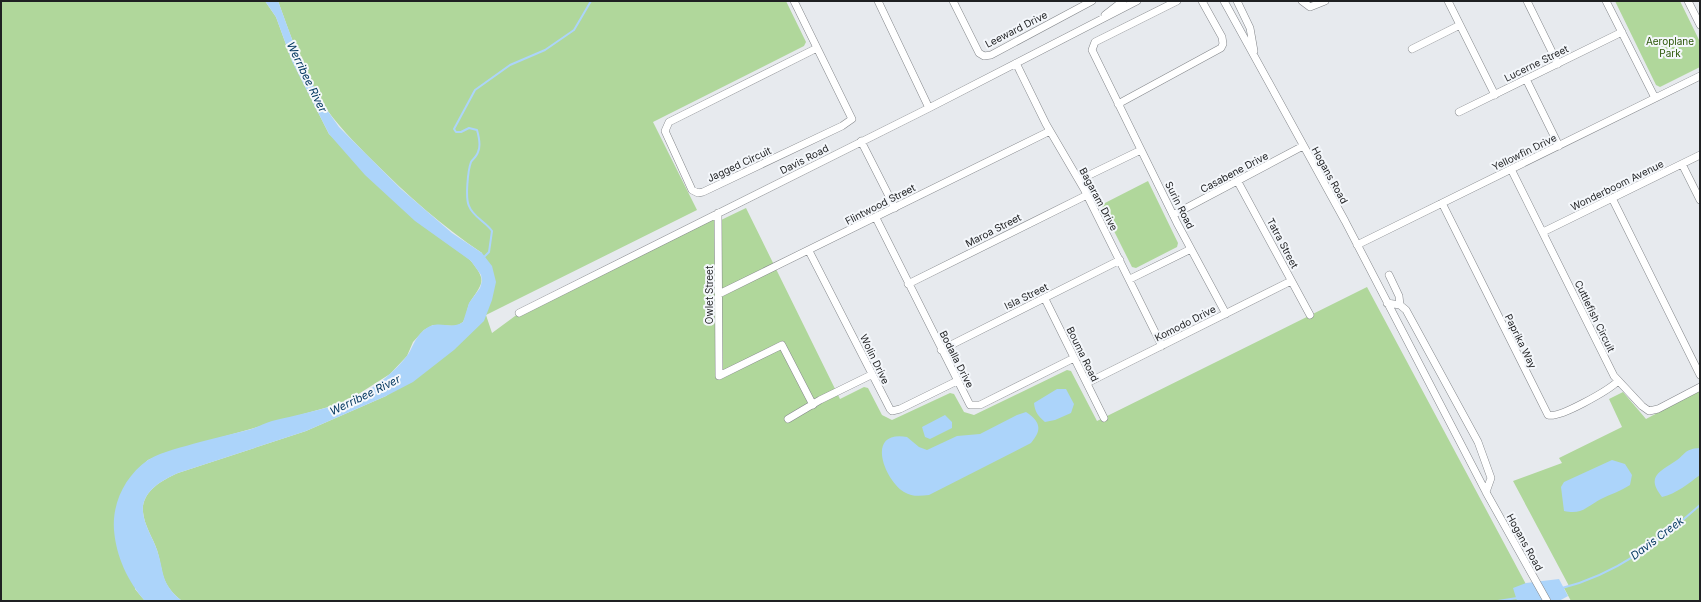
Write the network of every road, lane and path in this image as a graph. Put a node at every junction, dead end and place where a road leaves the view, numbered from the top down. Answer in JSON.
{"nodes":[{"id":1,"x":794,"y":1,"type":"edge"},
{"id":2,"x":878,"y":1,"type":"edge"},
{"id":3,"x":953,"y":1,"type":"edge"},
{"id":4,"x":1092,"y":1,"type":"edge"},
{"id":5,"x":1123,"y":1,"type":"edge"},
{"id":6,"x":1137,"y":1,"type":"edge"},
{"id":7,"x":1177,"y":1,"type":"edge"},
{"id":8,"x":1202,"y":1,"type":"edge"},
{"id":9,"x":1224,"y":1,"type":"edge"},
{"id":10,"x":1237,"y":1,"type":"edge"},
{"id":11,"x":1325,"y":1,"type":"edge"},
{"id":12,"x":1448,"y":1,"type":"edge"},
{"id":13,"x":1527,"y":1,"type":"edge"},
{"id":14,"x":1606,"y":1,"type":"edge"},
{"id":15,"x":1688,"y":1,"type":"edge"},
{"id":16,"x":1305,"y":4,"type":"edge"},
{"id":17,"x":1097,"y":21,"type":"junction"},
{"id":18,"x":1700,"y":24,"type":"edge"},
{"id":19,"x":1460,"y":25,"type":"junction"},
{"id":20,"x":1622,"y":32,"type":"junction"},
{"id":21,"x":817,"y":48,"type":"junction"},
{"id":22,"x":1412,"y":49,"type":"dead end"},
{"id":23,"x":1255,"y":57,"type":"junction"},
{"id":24,"x":1016,"y":63,"type":"junction"},
{"id":25,"x":1558,"y":64,"type":"junction"},
{"id":26,"x":1700,"y":76,"type":"edge"},
{"id":27,"x":1526,"y":79,"type":"junction"},
{"id":28,"x":1494,"y":95,"type":"junction"},
{"id":29,"x":1655,"y":98,"type":"junction"},
{"id":30,"x":1118,"y":104,"type":"junction"},
{"id":31,"x":929,"y":108,"type":"junction"},
{"id":32,"x":1459,"y":112,"type":"dead end"},
{"id":33,"x":1050,"y":130,"type":"junction"},
{"id":34,"x":861,"y":141,"type":"junction"},
{"id":35,"x":1303,"y":146,"type":"junction"},
{"id":36,"x":1559,"y":146,"type":"junction"},
{"id":37,"x":1141,"y":150,"type":"junction"},
{"id":38,"x":1700,"y":155,"type":"edge"},
{"id":39,"x":1682,"y":164,"type":"junction"},
{"id":40,"x":1511,"y":169,"type":"junction"},
{"id":41,"x":1079,"y":180,"type":"junction"},
{"id":42,"x":1238,"y":182,"type":"junction"},
{"id":43,"x":1087,"y":195,"type":"junction"},
{"id":44,"x":1612,"y":198,"type":"junction"},
{"id":45,"x":1700,"y":200,"type":"edge"},
{"id":46,"x":1442,"y":203,"type":"junction"},
{"id":47,"x":895,"y":208,"type":"junction"},
{"id":48,"x":718,"y":213,"type":"junction"},
{"id":49,"x":1173,"y":215,"type":"junction"},
{"id":50,"x":876,"y":218,"type":"junction"},
{"id":51,"x":1543,"y":232,"type":"junction"},
{"id":52,"x":1357,"y":245,"type":"junction"},
{"id":53,"x":1191,"y":249,"type":"junction"},
{"id":54,"x":809,"y":251,"type":"junction"},
{"id":55,"x":1120,"y":260,"type":"junction"},
{"id":56,"x":1388,"y":276,"type":"dead end"},
{"id":57,"x":1130,"y":279,"type":"junction"},
{"id":58,"x":1292,"y":281,"type":"junction"},
{"id":59,"x":908,"y":284,"type":"junction"},
{"id":60,"x":719,"y":294,"type":"junction"},
{"id":61,"x":1044,"y":298,"type":"junction"},
{"id":62,"x":1387,"y":303,"type":"junction"},
{"id":63,"x":1400,"y":305,"type":"junction"},
{"id":64,"x":520,"y":313,"type":"dead end"},
{"id":65,"x":1226,"y":314,"type":"junction"},
{"id":66,"x":1310,"y":315,"type":"dead end"},
{"id":67,"x":1162,"y":346,"type":"junction"},
{"id":68,"x":941,"y":350,"type":"junction"},
{"id":69,"x":1074,"y":358,"type":"junction"},
{"id":70,"x":871,"y":375,"type":"junction"},
{"id":71,"x":1700,"y":375,"type":"edge"},
{"id":72,"x":957,"y":381,"type":"junction"},
{"id":73,"x":1618,"y":381,"type":"junction"},
{"id":74,"x":1086,"y":383,"type":"junction"},
{"id":75,"x":1700,"y":387,"type":"edge"},
{"id":76,"x":813,"y":405,"type":"junction"},
{"id":77,"x":1104,"y":418,"type":"dead end"},
{"id":78,"x":788,"y":419,"type":"dead end"},
{"id":79,"x":1486,"y":492,"type":"junction"},
{"id":80,"x":1547,"y":601,"type":"edge"}],
"edges":[{"from":1,"to":21,"type":"street","name":"Jagged Circuit"},
{"from":2,"to":31,"type":"street"},
{"from":3,"to":4,"type":"street","name":"Leeward Drive"},
{"from":5,"to":17,"type":"street","name":"Davis Road"},
{"from":6,"to":17,"type":"street","name":"Davis Road"},
{"from":7,"to":30,"type":"street","name":"Surin Road"},
{"from":8,"to":30,"type":"street"},
{"from":9,"to":23,"type":"street","name":"Hogans Road"},
{"from":10,"to":23,"type":"street","name":"Hogans Road"},
{"from":11,"to":16,"type":"street"},
{"from":12,"to":19,"type":"street"},
{"from":13,"to":25,"type":"street"},
{"from":14,"to":20,"type":"street"},
{"from":15,"to":18,"type":"street"},
{"from":17,"to":24,"type":"street","name":"Davis Road"},
{"from":19,"to":22,"type":"street"},
{"from":19,"to":28,"type":"street"},
{"from":20,"to":25,"type":"street","name":"Lucerne Street"},
{"from":20,"to":29,"type":"street"},
{"from":21,"to":21,"type":"street","name":"Jagged Circuit"},
{"from":23,"to":35,"type":"street","name":"Hogans Road"},
{"from":24,"to":31,"type":"street","name":"Davis Road"},
{"from":24,"to":33,"type":"street","name":"Bagaram Drive"},
{"from":25,"to":27,"type":"street","name":"Lucerne Street"},
{"from":26,"to":29,"type":"street","name":"Yellowfin Drive"},
{"from":27,"to":28,"type":"street","name":"Lucerne Street"},
{"from":27,"to":36,"type":"street"},
{"from":28,"to":32,"type":"street","name":"Lucerne Street"},
{"from":29,"to":36,"type":"street","name":"Yellowfin Drive"},
{"from":30,"to":37,"type":"street","name":"Surin Road"},
{"from":31,"to":34,"type":"street","name":"Davis Road"},
{"from":33,"to":41,"type":"street","name":"Bagaram Drive"},
{"from":33,"to":47,"type":"street","name":"Flintwood Street"},
{"from":34,"to":47,"type":"street"},
{"from":34,"to":48,"type":"street","name":"Davis Road"},
{"from":35,"to":42,"type":"street","name":"Casabene Drive"},
{"from":35,"to":52,"type":"street","name":"Hogans Road"},
{"from":36,"to":40,"type":"street","name":"Yellowfin Drive"},
{"from":37,"to":41,"type":"street"},
{"from":37,"to":49,"type":"street","name":"Surin Road"},
{"from":38,"to":39,"type":"street","name":"Wonderboom Avenue"},
{"from":39,"to":44,"type":"street","name":"Wonderboom Avenue"},
{"from":39,"to":45,"type":"street"},
{"from":40,"to":46,"type":"street","name":"Yellowfin Drive"},
{"from":40,"to":51,"type":"street","name":"Cuttlefish Circuit"},
{"from":41,"to":43,"type":"street","name":"Bagaram Drive"},
{"from":42,"to":49,"type":"street","name":"Casabene Drive"},
{"from":42,"to":58,"type":"street","name":"Tatra Street"},
{"from":43,"to":55,"type":"street","name":"Bagaram Drive"},
{"from":43,"to":59,"type":"street","name":"Maroa Street"},
{"from":44,"to":51,"type":"street","name":"Wonderboom Avenue"},
{"from":44,"to":71,"type":"street"},
{"from":46,"to":52,"type":"street","name":"Yellowfin Drive"},
{"from":46,"to":73,"type":"street","name":"Paprika Way"},
{"from":47,"to":50,"type":"street","name":"Flintwood Street"},
{"from":48,"to":60,"type":"street","name":"Owlet Street"},
{"from":48,"to":64,"type":"street","name":"Davis Road"},
{"from":49,"to":53,"type":"street","name":"Surin Road"},
{"from":50,"to":54,"type":"street","name":"Flintwood Street"},
{"from":50,"to":59,"type":"street","name":"Bodalla Drive"},
{"from":51,"to":73,"type":"street","name":"Cuttlefish Circuit"},
{"from":52,"to":62,"type":"street","name":"Hogans Road"},
{"from":53,"to":57,"type":"street"},
{"from":53,"to":65,"type":"street","name":"Surin Road"},
{"from":54,"to":60,"type":"street","name":"Flintwood Street"},
{"from":54,"to":70,"type":"street","name":"Wolin Drive"},
{"from":55,"to":57,"type":"street","name":"Bagaram Drive"},
{"from":55,"to":61,"type":"street","name":"Isla Street"},
{"from":56,"to":63,"type":"street"},
{"from":57,"to":67,"type":"street","name":"Bagaram Drive"},
{"from":58,"to":65,"type":"street","name":"Komodo Drive"},
{"from":58,"to":66,"type":"street","name":"Tatra Street"},
{"from":59,"to":68,"type":"street","name":"Bodalla Drive"},
{"from":60,"to":76,"type":"street","name":"Owlet Street"},
{"from":61,"to":68,"type":"street","name":"Isla Street"},
{"from":61,"to":69,"type":"street","name":"Bouma Road"},
{"from":62,"to":63,"type":"street"},
{"from":62,"to":79,"type":"street","name":"Hogans Road"},
{"from":63,"to":79,"type":"street"},
{"from":65,"to":67,"type":"street","name":"Komodo Drive"},
{"from":67,"to":74,"type":"street","name":"Komodo Drive"},
{"from":68,"to":72,"type":"street","name":"Bodalla Drive"},
{"from":69,"to":72,"type":"street","name":"Bodalla Drive"},
{"from":69,"to":74,"type":"street","name":"Bouma Road"},
{"from":70,"to":72,"type":"street","name":"Wolin Drive"},
{"from":70,"to":76,"type":"street"},
{"from":73,"to":75,"type":"street","name":"Cuttlefish Circuit"},
{"from":74,"to":77,"type":"street","name":"Bouma Road"},
{"from":76,"to":78,"type":"street"},
{"from":79,"to":80,"type":"street","name":"Hogans Road"}]}
